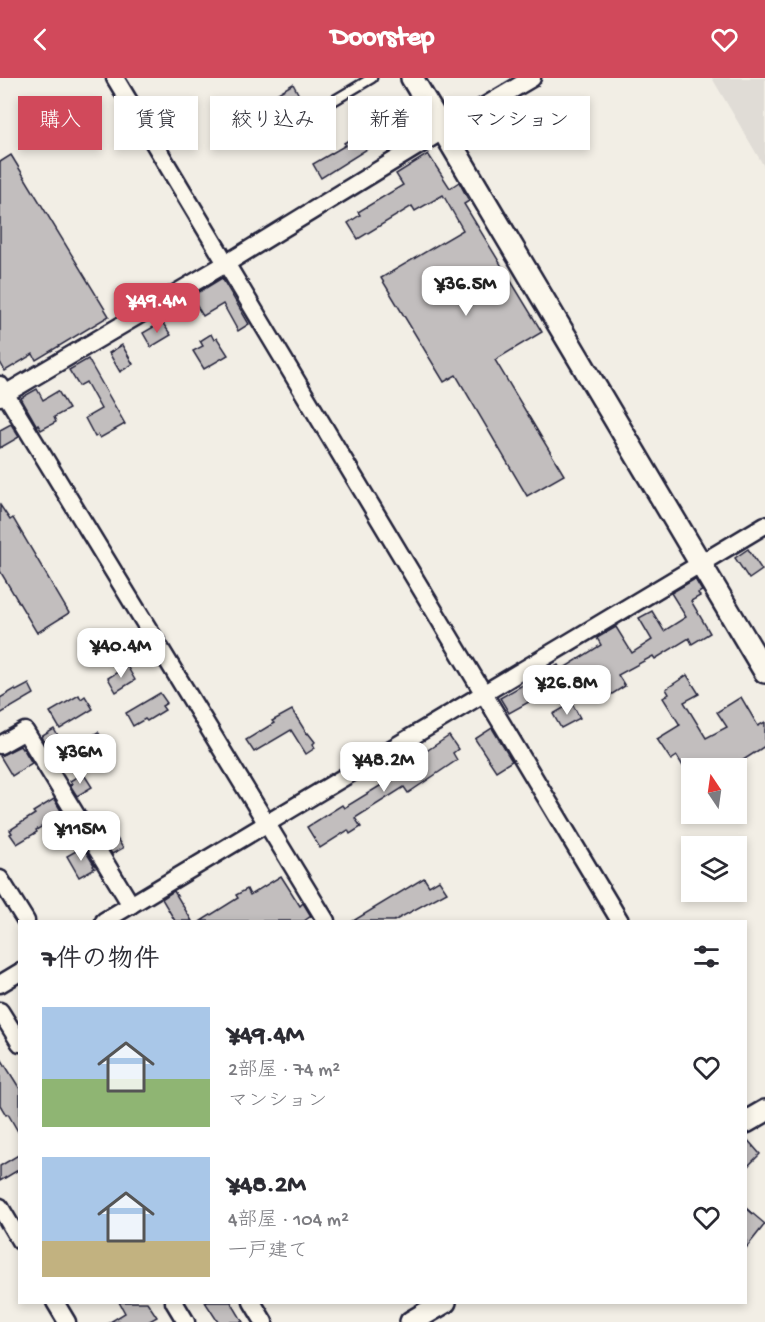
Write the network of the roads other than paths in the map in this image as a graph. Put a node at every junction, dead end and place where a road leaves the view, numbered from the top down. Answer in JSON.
{"nodes":[{"id":1,"x":115,"y":78,"type":"edge"},
{"id":2,"x":372,"y":78,"type":"edge"},
{"id":3,"x":412,"y":78,"type":"edge"},
{"id":4,"x":532,"y":78,"type":"edge"},
{"id":5,"x":502,"y":96,"type":"edge"},
{"id":6,"x":336,"y":99,"type":"edge"},
{"id":7,"x":444,"y":130,"type":"joint"},
{"id":8,"x":456,"y":150,"type":"edge"},
{"id":9,"x":227,"y":263,"type":"junction"},
{"id":10,"x":2,"y":392,"type":"edge"},
{"id":11,"x":765,"y":525,"type":"edge"},
{"id":12,"x":700,"y":563,"type":"junction"},
{"id":13,"x":765,"y":672,"type":"edge"},
{"id":14,"x":484,"y":694,"type":"junction"},
{"id":15,"x":0,"y":745,"type":"edge"},
{"id":16,"x":267,"y":824,"type":"junction"},
{"id":17,"x":0,"y":879,"type":"edge"},
{"id":18,"x":131,"y":905,"type":"junction"},
{"id":19,"x":25,"y":920,"type":"edge"},
{"id":20,"x":106,"y":920,"type":"edge"},
{"id":21,"x":325,"y":920,"type":"edge"},
{"id":22,"x":619,"y":920,"type":"edge"},
{"id":23,"x":18,"y":973,"type":"edge"},
{"id":24,"x":0,"y":984,"type":"edge"},
{"id":25,"x":0,"y":1011,"type":"edge"},
{"id":26,"x":18,"y":1040,"type":"edge"},
{"id":27,"x":765,"y":1111,"type":"edge"},
{"id":28,"x":747,"y":1121,"type":"edge"},
{"id":29,"x":0,"y":1208,"type":"edge"},
{"id":30,"x":18,"y":1238,"type":"edge"},
{"id":31,"x":175,"y":1304,"type":"edge"},
{"id":32,"x":253,"y":1304,"type":"edge"},
{"id":33,"x":442,"y":1304,"type":"edge"},
{"id":34,"x":186,"y":1322,"type":"edge"},
{"id":35,"x":264,"y":1322,"type":"edge"},
{"id":36,"x":411,"y":1322,"type":"edge"}],
"edges":[{"from":1,"to":9,"type":"street"},
{"from":2,"to":6,"type":"lane"},
{"from":3,"to":7,"type":"street"},
{"from":4,"to":5,"type":"street"},
{"from":7,"to":9,"type":"street"},
{"from":8,"to":12,"type":"street"},
{"from":9,"to":10,"type":"street"},
{"from":9,"to":14,"type":"street"},
{"from":10,"to":16,"type":"street"},
{"from":11,"to":12,"type":"street"},
{"from":12,"to":13,"type":"street"},
{"from":12,"to":14,"type":"street"},
{"from":14,"to":16,"type":"street"},
{"from":14,"to":22,"type":"street"},
{"from":15,"to":18,"type":"street"},
{"from":16,"to":18,"type":"street"},
{"from":16,"to":21,"type":"street"},
{"from":17,"to":19,"type":"street"},
{"from":18,"to":20,"type":"street"},
{"from":23,"to":24,"type":"street"},
{"from":25,"to":26,"type":"street"},
{"from":27,"to":28,"type":"street"},
{"from":29,"to":30,"type":"street"},
{"from":31,"to":34,"type":"street"},
{"from":32,"to":35,"type":"street"},
{"from":33,"to":36,"type":"street"}]}
